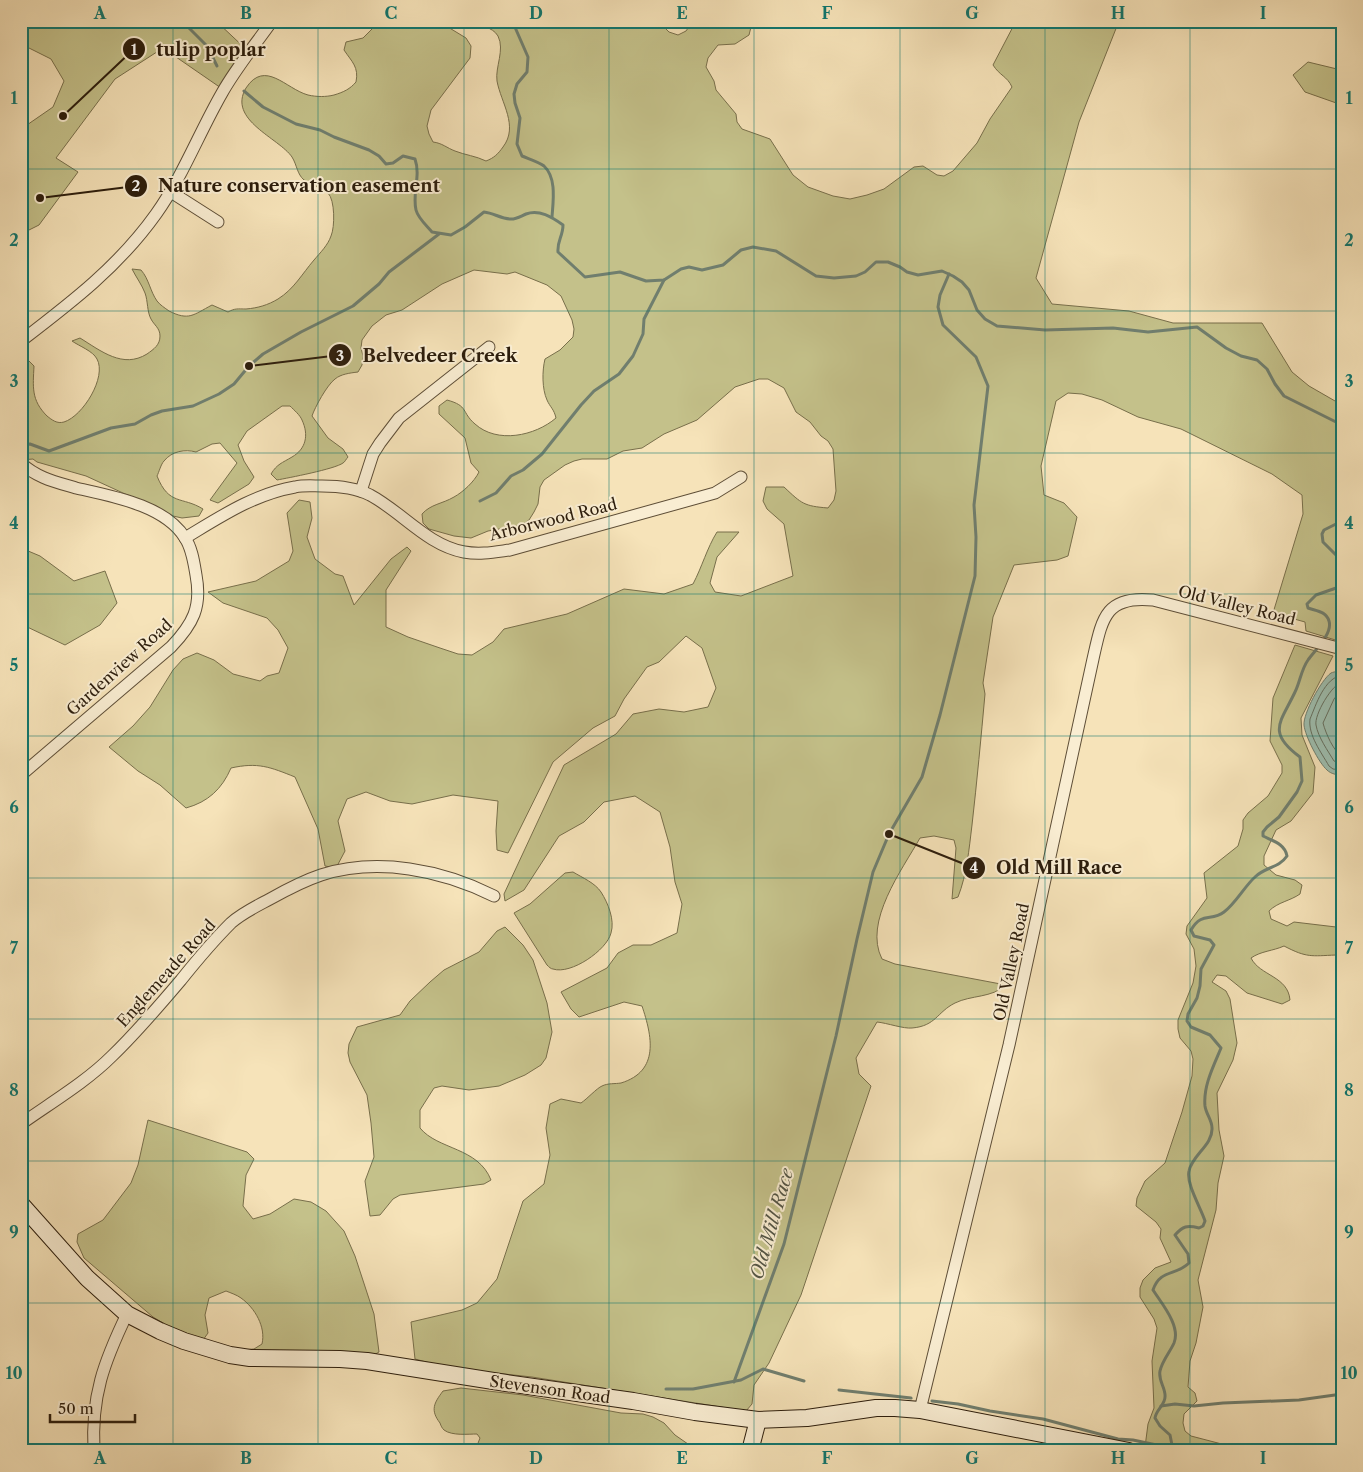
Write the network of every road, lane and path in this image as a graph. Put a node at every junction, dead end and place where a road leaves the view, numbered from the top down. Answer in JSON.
{"nodes":[{"id":1,"x":272,"y":21,"type":"edge"},
{"id":2,"x":171,"y":192,"type":"junction"},
{"id":3,"x":218,"y":222,"type":"dead end"},
{"id":4,"x":21,"y":341,"type":"edge"},
{"id":5,"x":489,"y":347,"type":"dead end"},
{"id":6,"x":21,"y":463,"type":"edge"},
{"id":7,"x":741,"y":477,"type":"dead end"},
{"id":8,"x":361,"y":491,"type":"junction"},
{"id":9,"x":185,"y":538,"type":"junction"},
{"id":10,"x":1342,"y":649,"type":"edge"},
{"id":11,"x":21,"y":776,"type":"edge"},
{"id":12,"x":494,"y":896,"type":"dead end"},
{"id":13,"x":21,"y":1124,"type":"edge"},
{"id":14,"x":21,"y":1204,"type":"edge"},
{"id":15,"x":128,"y":1314,"type":"junction"},
{"id":16,"x":920,"y":1410,"type":"junction"},
{"id":17,"x":758,"y":1420,"type":"junction"},
{"id":18,"x":94,"y":1451,"type":"edge"},
{"id":19,"x":750,"y":1451,"type":"edge"},
{"id":20,"x":1130,"y":1451,"type":"edge"}],
"edges":[{"from":1,"to":2,"type":"street"},
{"from":2,"to":3,"type":"street"},
{"from":2,"to":4,"type":"street"},
{"from":5,"to":8,"type":"street"},
{"from":6,"to":9,"type":"street","name":"Gardenview Road"},
{"from":7,"to":8,"type":"street","name":"Arborwood Road"},
{"from":8,"to":9,"type":"street","name":"Arborwood Road"},
{"from":9,"to":11,"type":"street","name":"Gardenview Road"},
{"from":10,"to":16,"type":"street","name":"Old Valley Road"},
{"from":12,"to":13,"type":"street","name":"Englemeade Road"},
{"from":14,"to":15,"type":"street","name":"Stevenson Road"},
{"from":15,"to":17,"type":"street","name":"Stevenson Road"},
{"from":15,"to":18,"type":"street"},
{"from":16,"to":17,"type":"street","name":"Stevenson Road"},
{"from":16,"to":20,"type":"street","name":"Stevenson Road"},
{"from":17,"to":19,"type":"street"}]}
